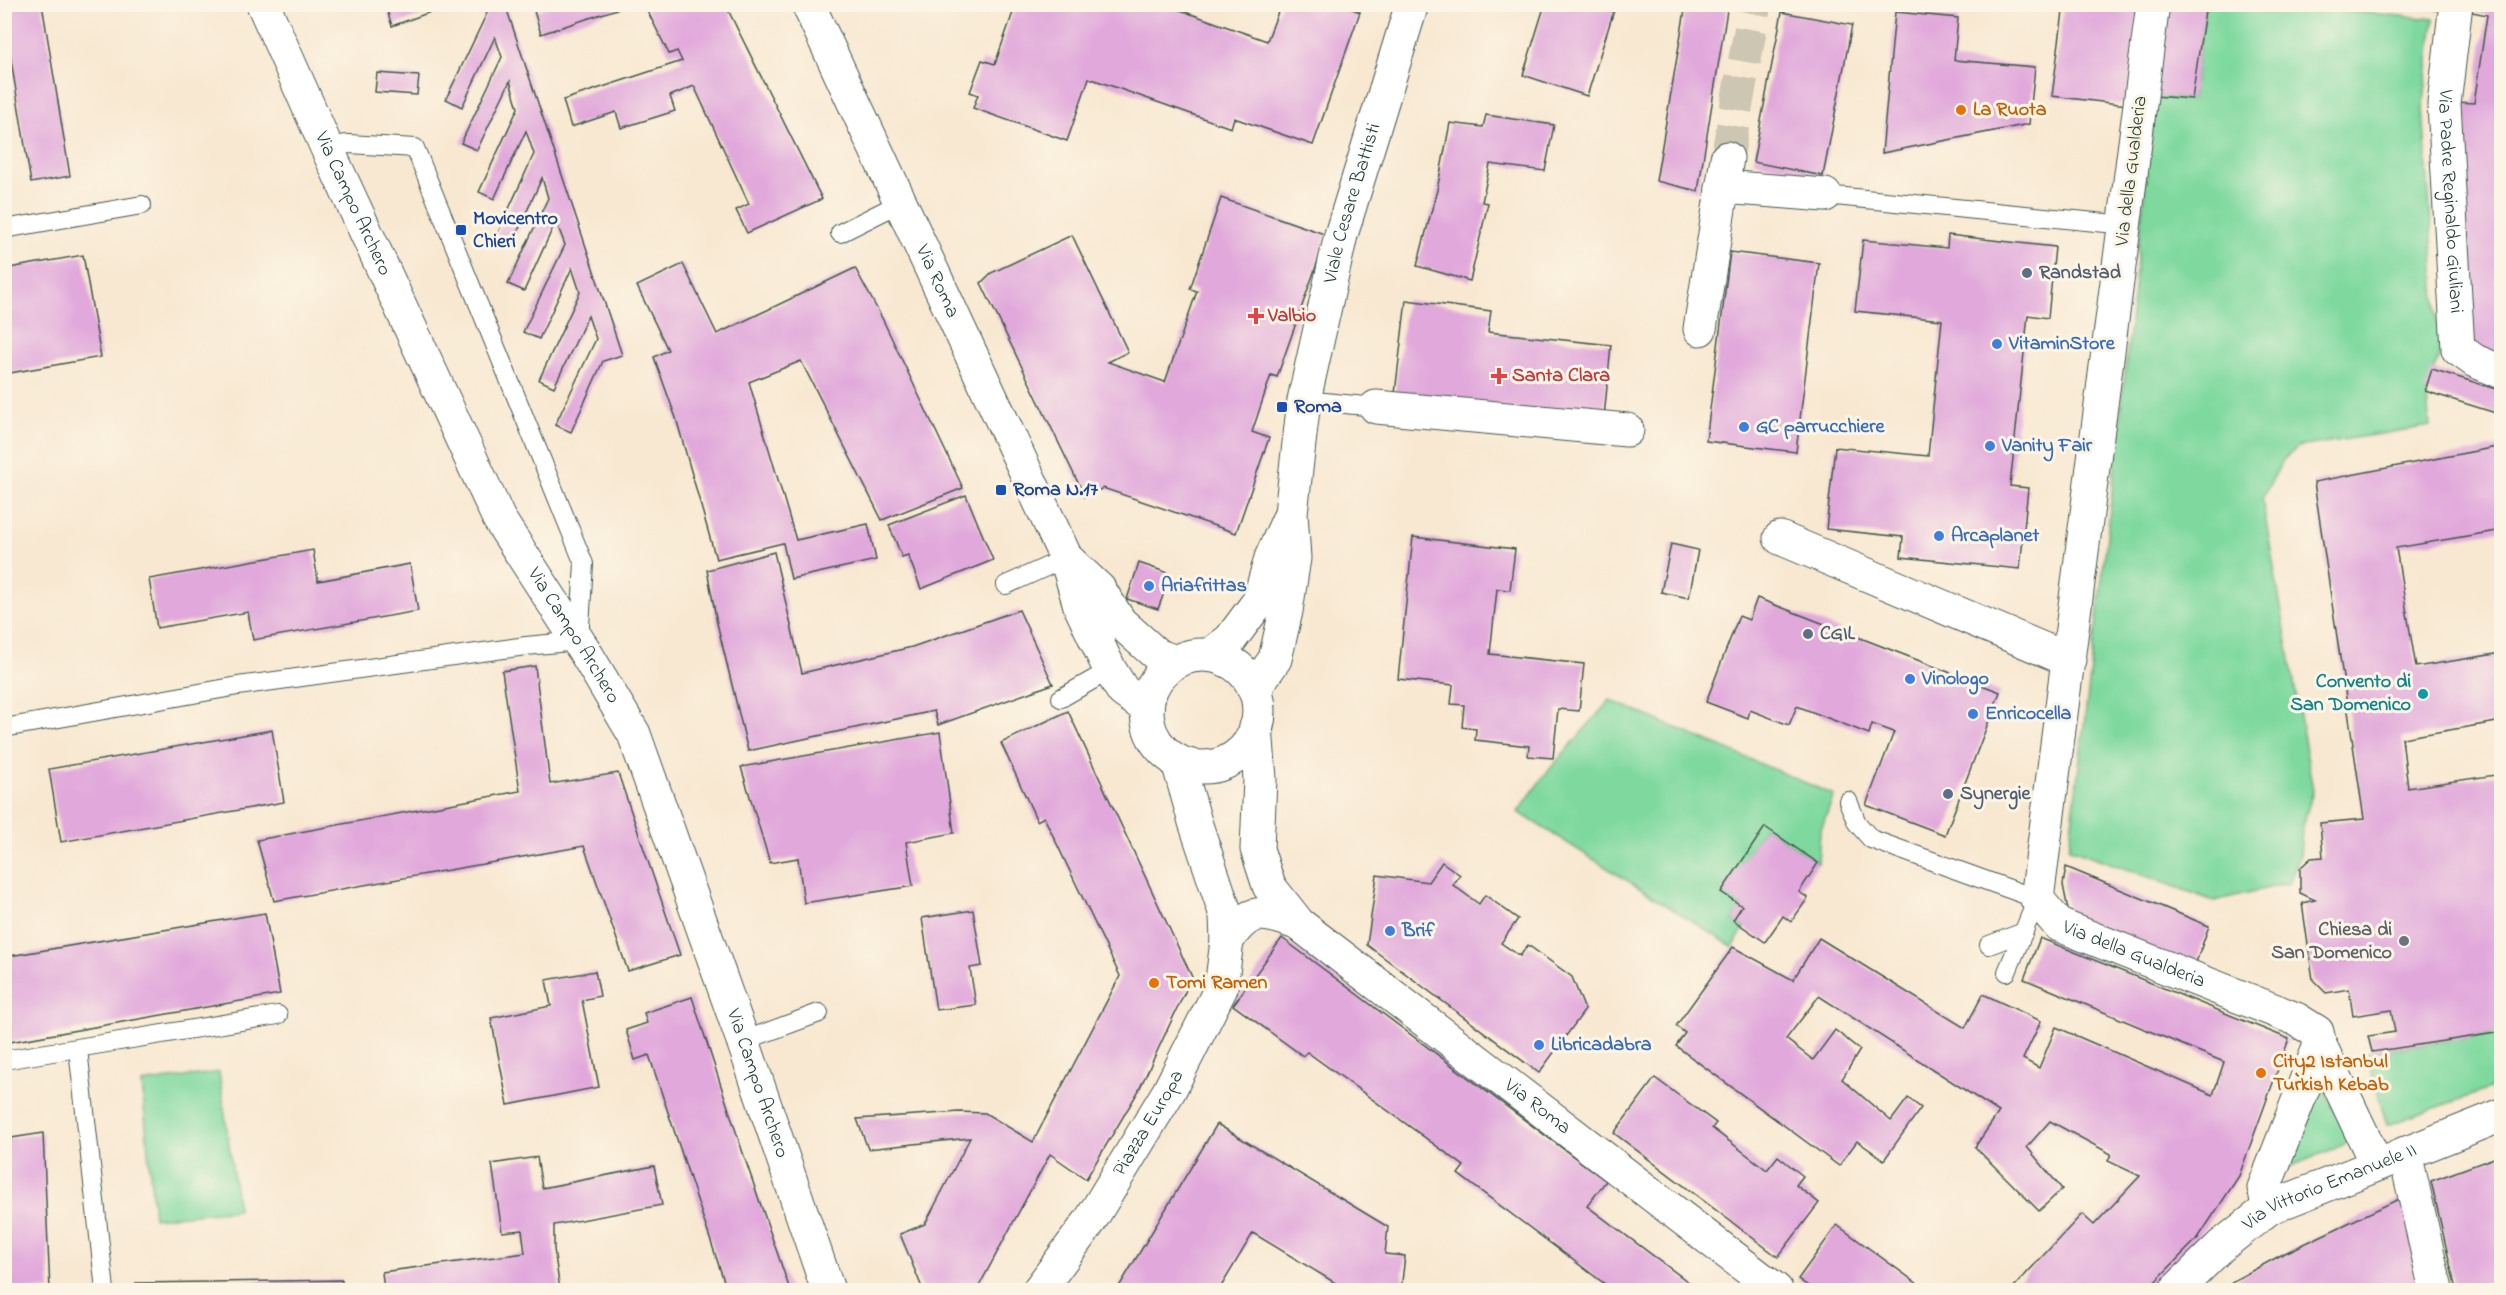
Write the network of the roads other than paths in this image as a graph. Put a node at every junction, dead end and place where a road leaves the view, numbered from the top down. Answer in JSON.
{"nodes":[{"id":1,"x":263,"y":4,"type":"edge"},
{"id":2,"x":808,"y":4,"type":"edge"},
{"id":3,"x":1412,"y":4,"type":"edge"},
{"id":4,"x":2153,"y":4,"type":"edge"},
{"id":5,"x":2457,"y":4,"type":"edge"},
{"id":6,"x":326,"y":146,"type":"junction"},
{"id":7,"x":1825,"y":195,"type":"joint"},
{"id":8,"x":900,"y":203,"type":"junction"},
{"id":9,"x":142,"y":205,"type":"dead end"},
{"id":10,"x":2126,"y":225,"type":"junction"},
{"id":11,"x":4,"y":229,"type":"edge"},
{"id":12,"x":840,"y":233,"type":"dead end"},
{"id":13,"x":1700,"y":329,"type":"dead end"},
{"id":14,"x":2502,"y":372,"type":"edge"},
{"id":15,"x":1304,"y":400,"type":"junction"},
{"id":16,"x":1376,"y":407,"type":"joint"},
{"id":17,"x":1626,"y":430,"type":"dead end"},
{"id":18,"x":1291,"y":513,"type":"junction"},
{"id":19,"x":1780,"y":538,"type":"dead end"},
{"id":20,"x":1066,"y":558,"type":"junction"},
{"id":21,"x":1006,"y":585,"type":"dead end"},
{"id":22,"x":579,"y":641,"type":"junction"},
{"id":23,"x":1210,"y":655,"type":"junction"},
{"id":24,"x":2069,"y":660,"type":"junction"},
{"id":25,"x":1174,"y":662,"type":"junction"},
{"id":26,"x":1110,"y":670,"type":"junction"},
{"id":27,"x":1254,"y":689,"type":"junction"},
{"id":28,"x":1061,"y":698,"type":"dead end"},
{"id":29,"x":1147,"y":708,"type":"junction"},
{"id":30,"x":1256,"y":727,"type":"junction"},
{"id":31,"x":4,"y":728,"type":"edge"},
{"id":32,"x":1178,"y":762,"type":"junction"},
{"id":33,"x":1848,"y":801,"type":"dead end"},
{"id":34,"x":2037,"y":898,"type":"junction"},
{"id":35,"x":1299,"y":924,"type":"junction"},
{"id":36,"x":2024,"y":932,"type":"junction"},
{"id":37,"x":1227,"y":941,"type":"junction"},
{"id":38,"x":1989,"y":945,"type":"dead end"},
{"id":39,"x":2007,"y":972,"type":"dead end"},
{"id":40,"x":819,"y":1013,"type":"dead end"},
{"id":41,"x":278,"y":1014,"type":"dead end"},
{"id":42,"x":743,"y":1041,"type":"junction"},
{"id":43,"x":2320,"y":1045,"type":"junction"},
{"id":44,"x":78,"y":1049,"type":"junction"},
{"id":45,"x":4,"y":1060,"type":"edge"},
{"id":46,"x":2502,"y":1115,"type":"edge"},
{"id":47,"x":2391,"y":1158,"type":"junction"},
{"id":48,"x":2269,"y":1209,"type":"junction"},
{"id":49,"x":105,"y":1290,"type":"edge"},
{"id":50,"x":828,"y":1290,"type":"edge"},
{"id":51,"x":1039,"y":1290,"type":"edge"},
{"id":52,"x":1776,"y":1290,"type":"edge"},
{"id":53,"x":2176,"y":1290,"type":"edge"},
{"id":54,"x":2436,"y":1290,"type":"edge"}],
"edges":[{"from":1,"to":6,"type":"street","name":"Via Campo Archero"},
{"from":2,"to":8,"type":"street","name":"Via Roma"},
{"from":3,"to":15,"type":"street","name":"Viale Cesare Battisti"},
{"from":4,"to":10,"type":"street","name":"Via della Gualderia"},
{"from":5,"to":14,"type":"street","name":"Via Padre Reginaldo Giuliani"},
{"from":6,"to":22,"type":"street","name":"Via Campo Archero"},
{"from":6,"to":22,"type":"lane"},
{"from":7,"to":10,"type":"lane"},
{"from":7,"to":13,"type":"street"},
{"from":8,"to":12,"type":"lane"},
{"from":8,"to":20,"type":"street","name":"Via Roma"},
{"from":9,"to":11,"type":"lane"},
{"from":10,"to":24,"type":"street","name":"Via della Gualderia"},
{"from":15,"to":16,"type":"lane"},
{"from":15,"to":18,"type":"street","name":"Viale Cesare Battisti"},
{"from":16,"to":17,"type":"street"},
{"from":18,"to":23,"type":"street","name":"Viale Cesare Battisti"},
{"from":18,"to":27,"type":"street","name":"Viale Cesare Battisti"},
{"from":19,"to":24,"type":"street"},
{"from":20,"to":21,"type":"lane"},
{"from":20,"to":25,"type":"street","name":"Via Roma"},
{"from":20,"to":26,"type":"street","name":"Via Roma"},
{"from":22,"to":31,"type":"lane"},
{"from":22,"to":42,"type":"street","name":"Via Campo Archero"},
{"from":23,"to":25,"type":"street"},
{"from":23,"to":27,"type":"street"},
{"from":24,"to":34,"type":"street","name":"Via della Gualderia"},
{"from":25,"to":29,"type":"street"},
{"from":26,"to":28,"type":"lane"},
{"from":26,"to":29,"type":"street","name":"Via Roma"},
{"from":27,"to":30,"type":"street"},
{"from":29,"to":32,"type":"street"},
{"from":30,"to":32,"type":"street"},
{"from":30,"to":35,"type":"street","name":"Via Roma"},
{"from":32,"to":37,"type":"street"},
{"from":33,"to":34,"type":"lane"},
{"from":34,"to":36,"type":"lane"},
{"from":34,"to":43,"type":"street","name":"Via della Gualderia"},
{"from":35,"to":37,"type":"street","name":"Via Roma"},
{"from":35,"to":52,"type":"street","name":"Via Roma"},
{"from":36,"to":38,"type":"lane"},
{"from":36,"to":39,"type":"lane"},
{"from":37,"to":51,"type":"street","name":"Piazza Europa"},
{"from":40,"to":42,"type":"lane"},
{"from":41,"to":44,"type":"lane"},
{"from":42,"to":50,"type":"street","name":"Via Campo Archero"},
{"from":43,"to":47,"type":"street","name":"Via della Gualderia"},
{"from":43,"to":48,"type":"street"},
{"from":44,"to":45,"type":"lane"},
{"from":44,"to":49,"type":"lane"},
{"from":46,"to":47,"type":"street","name":"Via Vittorio Emanuele II"},
{"from":47,"to":48,"type":"street","name":"Via Vittorio Emanuele II"},
{"from":47,"to":54,"type":"street","name":"Via della Gualderia"},
{"from":48,"to":53,"type":"street","name":"Via Vittorio Emanuele II"}]}
